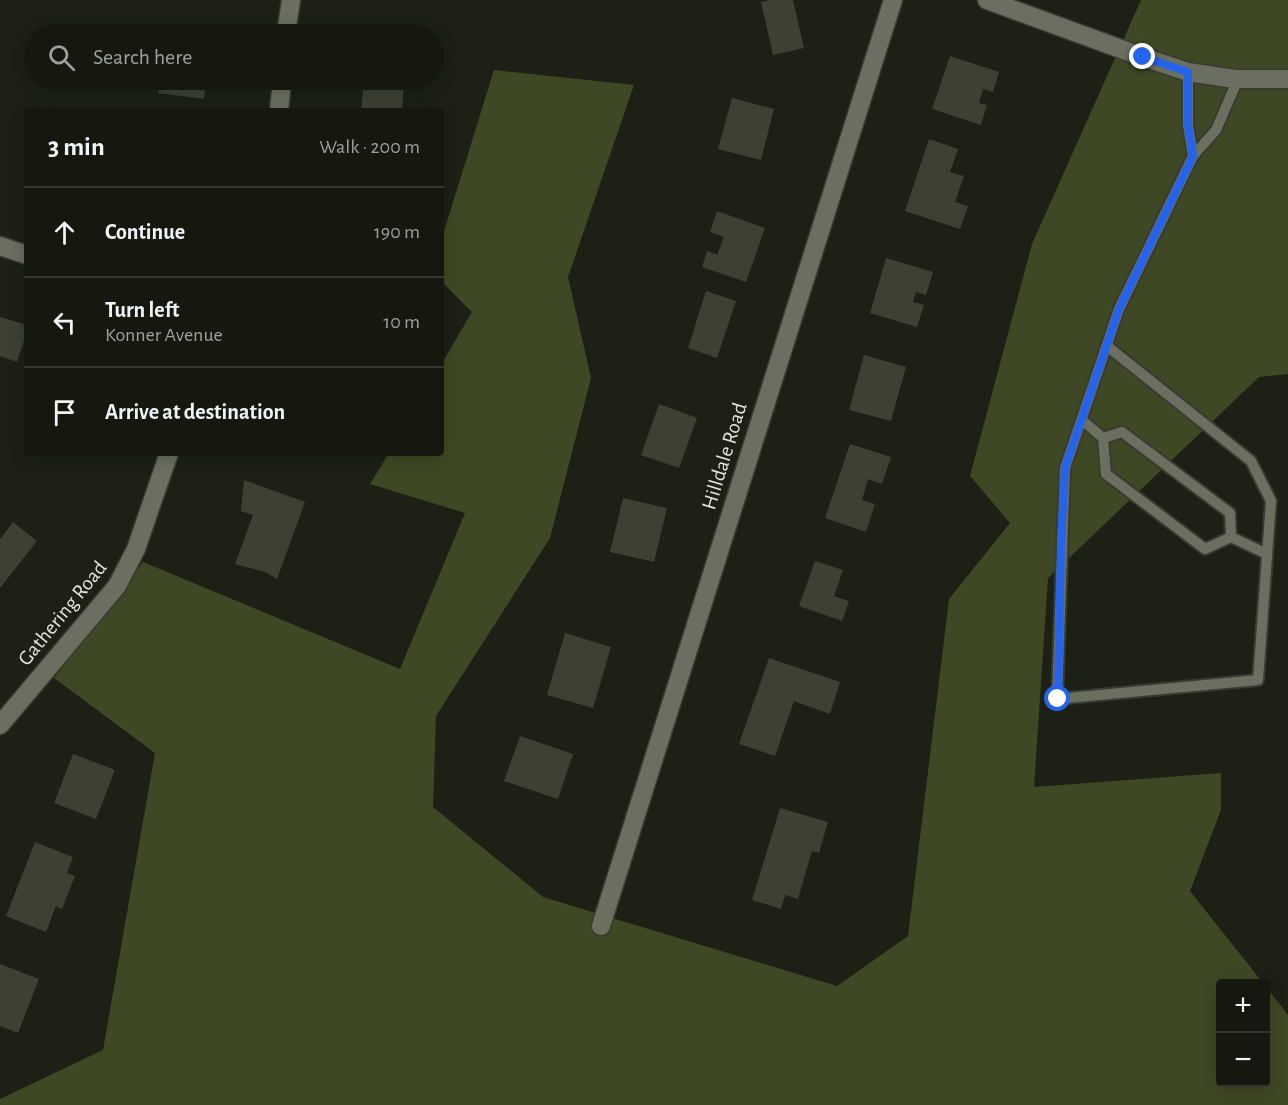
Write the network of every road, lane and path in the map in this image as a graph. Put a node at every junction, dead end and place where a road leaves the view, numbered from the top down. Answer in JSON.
{"nodes":[{"id":1,"x":291,"y":0,"type":"edge"},
{"id":2,"x":893,"y":0,"type":"edge"},
{"id":3,"x":987,"y":0,"type":"edge"},
{"id":4,"x":287,"y":24,"type":"edge"},
{"id":5,"x":1188,"y":72,"type":"junction"},
{"id":6,"x":1238,"y":79,"type":"junction"},
{"id":7,"x":1288,"y":80,"type":"edge"},
{"id":8,"x":281,"y":90,"type":"edge"},
{"id":9,"x":279,"y":108,"type":"edge"},
{"id":10,"x":1193,"y":156,"type":"junction"},
{"id":11,"x":0,"y":246,"type":"edge"},
{"id":12,"x":24,"y":254,"type":"edge"},
{"id":13,"x":1107,"y":346,"type":"junction"},
{"id":14,"x":1082,"y":420,"type":"junction"},
{"id":15,"x":1103,"y":438,"type":"junction"},
{"id":16,"x":168,"y":456,"type":"edge"},
{"id":17,"x":1232,"y":537,"type":"junction"},
{"id":18,"x":1268,"y":554,"type":"junction"},
{"id":19,"x":0,"y":725,"type":"edge"},
{"id":20,"x":601,"y":926,"type":"dead end"}],
"edges":[{"from":1,"to":4,"type":"street"},
{"from":2,"to":20,"type":"street","name":"Hilldale Road"},
{"from":3,"to":5,"type":"street"},
{"from":5,"to":6,"type":"street"},
{"from":5,"to":10,"type":"lane"},
{"from":6,"to":7,"type":"street"},
{"from":6,"to":10,"type":"lane"},
{"from":8,"to":9,"type":"street"},
{"from":10,"to":13,"type":"lane"},
{"from":11,"to":12,"type":"street"},
{"from":13,"to":14,"type":"lane"},
{"from":13,"to":18,"type":"lane"},
{"from":14,"to":15,"type":"lane"},
{"from":14,"to":18,"type":"lane"},
{"from":15,"to":17,"type":"lane"},
{"from":15,"to":17,"type":"lane"},
{"from":16,"to":19,"type":"street","name":"Gathering Road"},
{"from":17,"to":18,"type":"lane"}]}
